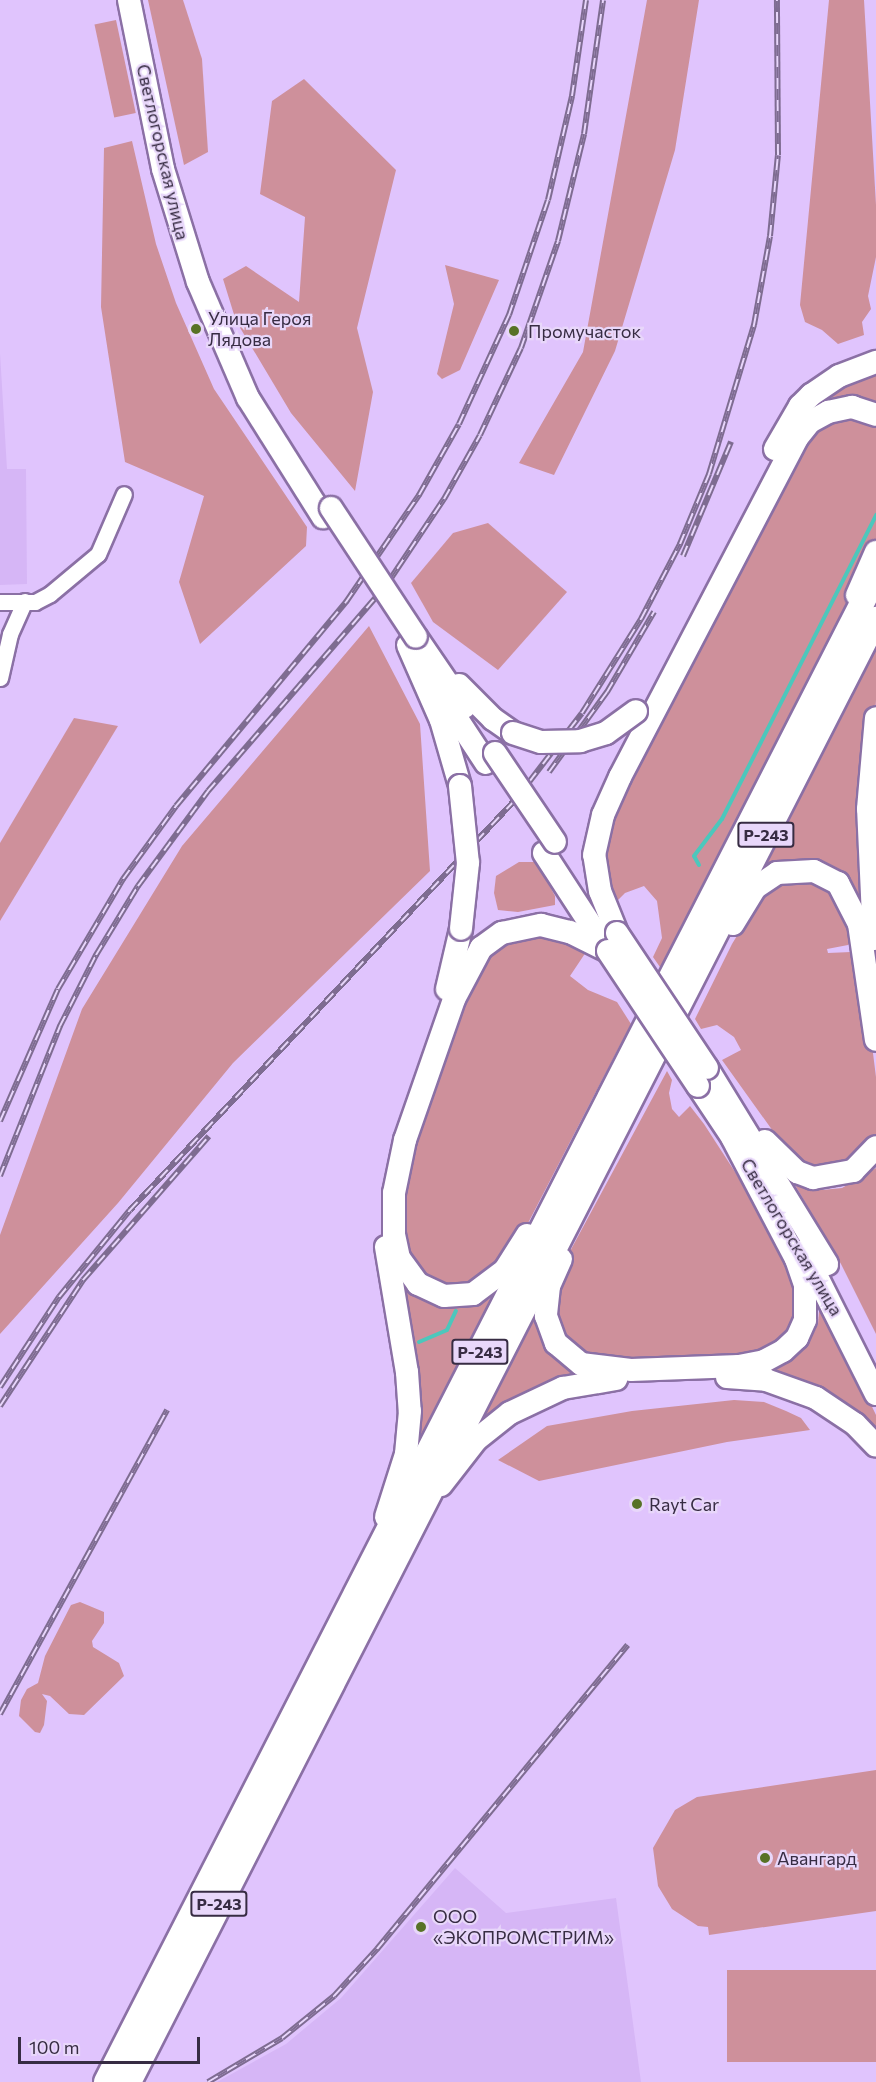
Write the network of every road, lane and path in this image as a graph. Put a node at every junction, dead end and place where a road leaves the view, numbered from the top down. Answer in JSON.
{"nodes":[{"id":1,"x":129,"y":0,"type":"edge"},
{"id":2,"x":876,"y":362,"type":"edge"},
{"id":3,"x":876,"y":415,"type":"edge"},
{"id":4,"x":124,"y":494,"type":"dead end"},
{"id":5,"x":876,"y":552,"type":"edge"},
{"id":6,"x":876,"y":576,"type":"edge"},
{"id":7,"x":25,"y":601,"type":"junction"},
{"id":8,"x":0,"y":602,"type":"edge"},
{"id":9,"x":876,"y":619,"type":"edge"},
{"id":10,"x":412,"y":641,"type":"junction"},
{"id":11,"x":0,"y":678,"type":"edge"},
{"id":12,"x":818,"y":690,"type":"junction"},
{"id":13,"x":876,"y":718,"type":"edge"},
{"id":14,"x":612,"y":942,"type":"junction"},
{"id":15,"x":876,"y":953,"type":"edge"},
{"id":16,"x":876,"y":1040,"type":"edge"},
{"id":17,"x":656,"y":1051,"type":"junction"},
{"id":18,"x":702,"y":1077,"type":"junction"},
{"id":19,"x":632,"y":1098,"type":"junction"},
{"id":20,"x":592,"y":1132,"type":"junction"},
{"id":21,"x":733,"y":1139,"type":"junction"},
{"id":22,"x":876,"y":1148,"type":"edge"},
{"id":23,"x":876,"y":1359,"type":"edge"},
{"id":24,"x":876,"y":1394,"type":"edge"},
{"id":25,"x":876,"y":1446,"type":"edge"},
{"id":26,"x":422,"y":1510,"type":"junction"},
{"id":27,"x":369,"y":1571,"type":"junction"},
{"id":28,"x":121,"y":2074,"type":"edge"}],
"edges":[{"from":1,"to":10,"type":"main road","name":"Светлогорская улица"},
{"from":2,"to":10,"type":"main road","bridge":true},
{"from":3,"to":14,"type":"main road"},
{"from":4,"to":7,"type":"street"},
{"from":5,"to":12,"type":"main road"},
{"from":6,"to":12,"type":"highway","number":"Р-243"},
{"from":7,"to":8,"type":"street"},
{"from":7,"to":11,"type":"street"},
{"from":9,"to":17,"type":"highway","number":"Р-243"},
{"from":10,"to":14,"type":"main road","bridge":true},
{"from":10,"to":27,"type":"main road","bridge":true},
{"from":12,"to":20,"type":"highway","number":"Р-243"},
{"from":13,"to":15,"type":"main road"},
{"from":14,"to":18,"type":"main road","bridge":true},
{"from":14,"to":20,"type":"main road"},
{"from":16,"to":17,"type":"main road"},
{"from":17,"to":19,"type":"highway","number":"Р-243"},
{"from":18,"to":21,"type":"main road","name":"Светлогорская улица"},
{"from":18,"to":22,"type":"main road"},
{"from":18,"to":23,"type":"main road","name":"Светлогорская улица"},
{"from":19,"to":21,"type":"main road"},
{"from":19,"to":26,"type":"highway","number":"Р-243"},
{"from":20,"to":27,"type":"highway","number":"Р-243"},
{"from":21,"to":24,"type":"main road","name":"Светлогорская улица"},
{"from":25,"to":26,"type":"main road"},
{"from":26,"to":28,"type":"highway","number":"Р-243"},
{"from":27,"to":28,"type":"highway","number":"Р-243"}]}
